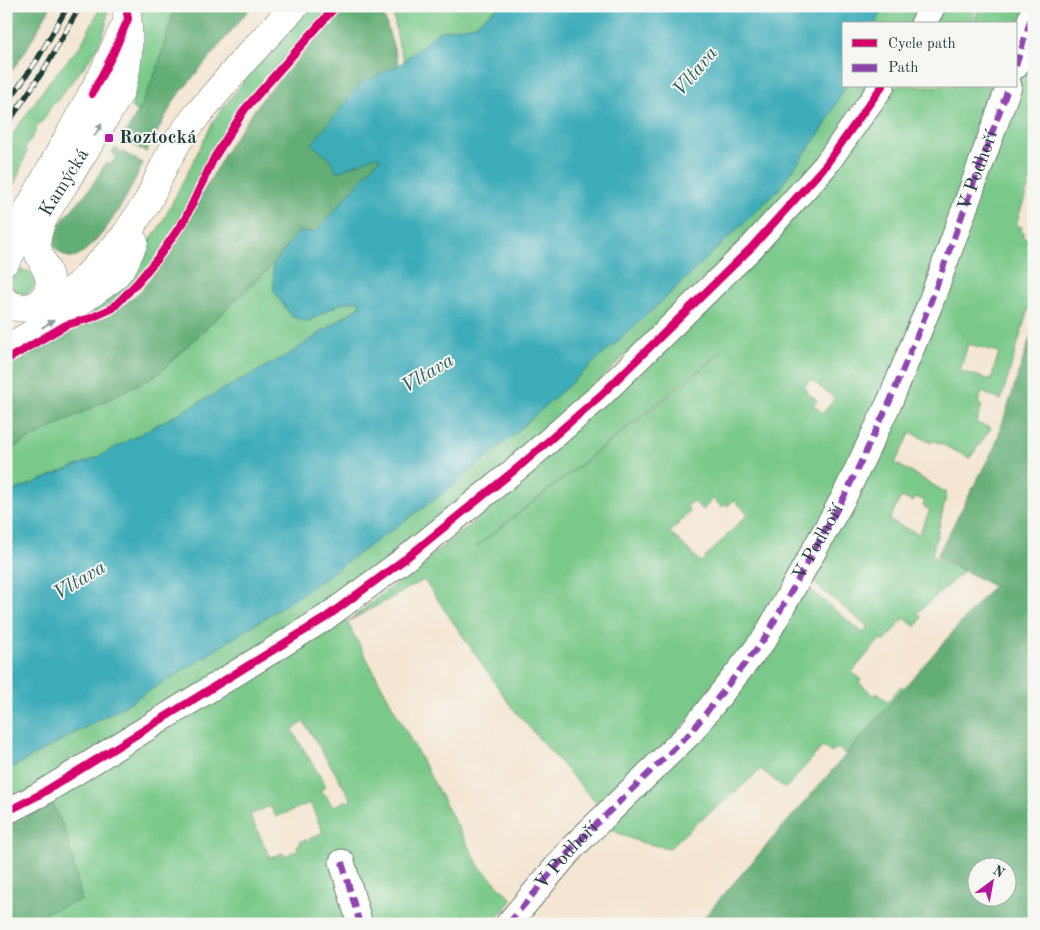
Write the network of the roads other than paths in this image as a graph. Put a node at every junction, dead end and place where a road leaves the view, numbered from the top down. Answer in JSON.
{"nodes":[{"id":1,"x":295,"y":6,"type":"edge"},
{"id":2,"x":933,"y":6,"type":"edge"},
{"id":3,"x":1034,"y":8,"type":"edge"},
{"id":4,"x":127,"y":13,"type":"edge"},
{"id":5,"x":924,"y":22,"type":"edge"},
{"id":6,"x":1018,"y":60,"type":"edge"},
{"id":7,"x":881,"y":88,"type":"edge"},
{"id":8,"x":1008,"y":88,"type":"edge"},
{"id":9,"x":92,"y":94,"type":"junction"},
{"id":10,"x":148,"y":201,"type":"junction"},
{"id":11,"x":6,"y":217,"type":"edge"},
{"id":12,"x":6,"y":261,"type":"edge"},
{"id":13,"x":100,"y":263,"type":"junction"},
{"id":14,"x":44,"y":265,"type":"junction"},
{"id":15,"x":19,"y":307,"type":"edge"},
{"id":16,"x":6,"y":349,"type":"edge"},
{"id":17,"x":6,"y":812,"type":"edge"},
{"id":18,"x":342,"y":862,"type":"dead end"},
{"id":19,"x":360,"y":924,"type":"edge"},
{"id":20,"x":508,"y":924,"type":"edge"}],
"edges":[{"from":1,"to":10,"type":"main road"},
{"from":2,"to":5,"type":"street"},
{"from":3,"to":6,"type":"street"},
{"from":4,"to":9,"type":"main road","name":"Kamýcká"},
{"from":14,"to":4,"type":"main road","name":"Kamýcká","one_way":true},
{"from":7,"to":17,"type":"street"},
{"from":8,"to":20,"type":"street","name":"V Podhoří"},
{"from":9,"to":11,"type":"main road"},
{"from":9,"to":12,"type":"main road","name":"Kamýcká"},
{"from":10,"to":13,"type":"main road"},
{"from":16,"to":10,"type":"main road","one_way":true},
{"from":12,"to":14,"type":"main road","name":"Kamýcká"},
{"from":13,"to":14,"type":"main road"},
{"from":13,"to":15,"type":"main road"},
{"from":14,"to":15,"type":"main road","name":"Kamýcká"},
{"from":18,"to":19,"type":"street"}]}
